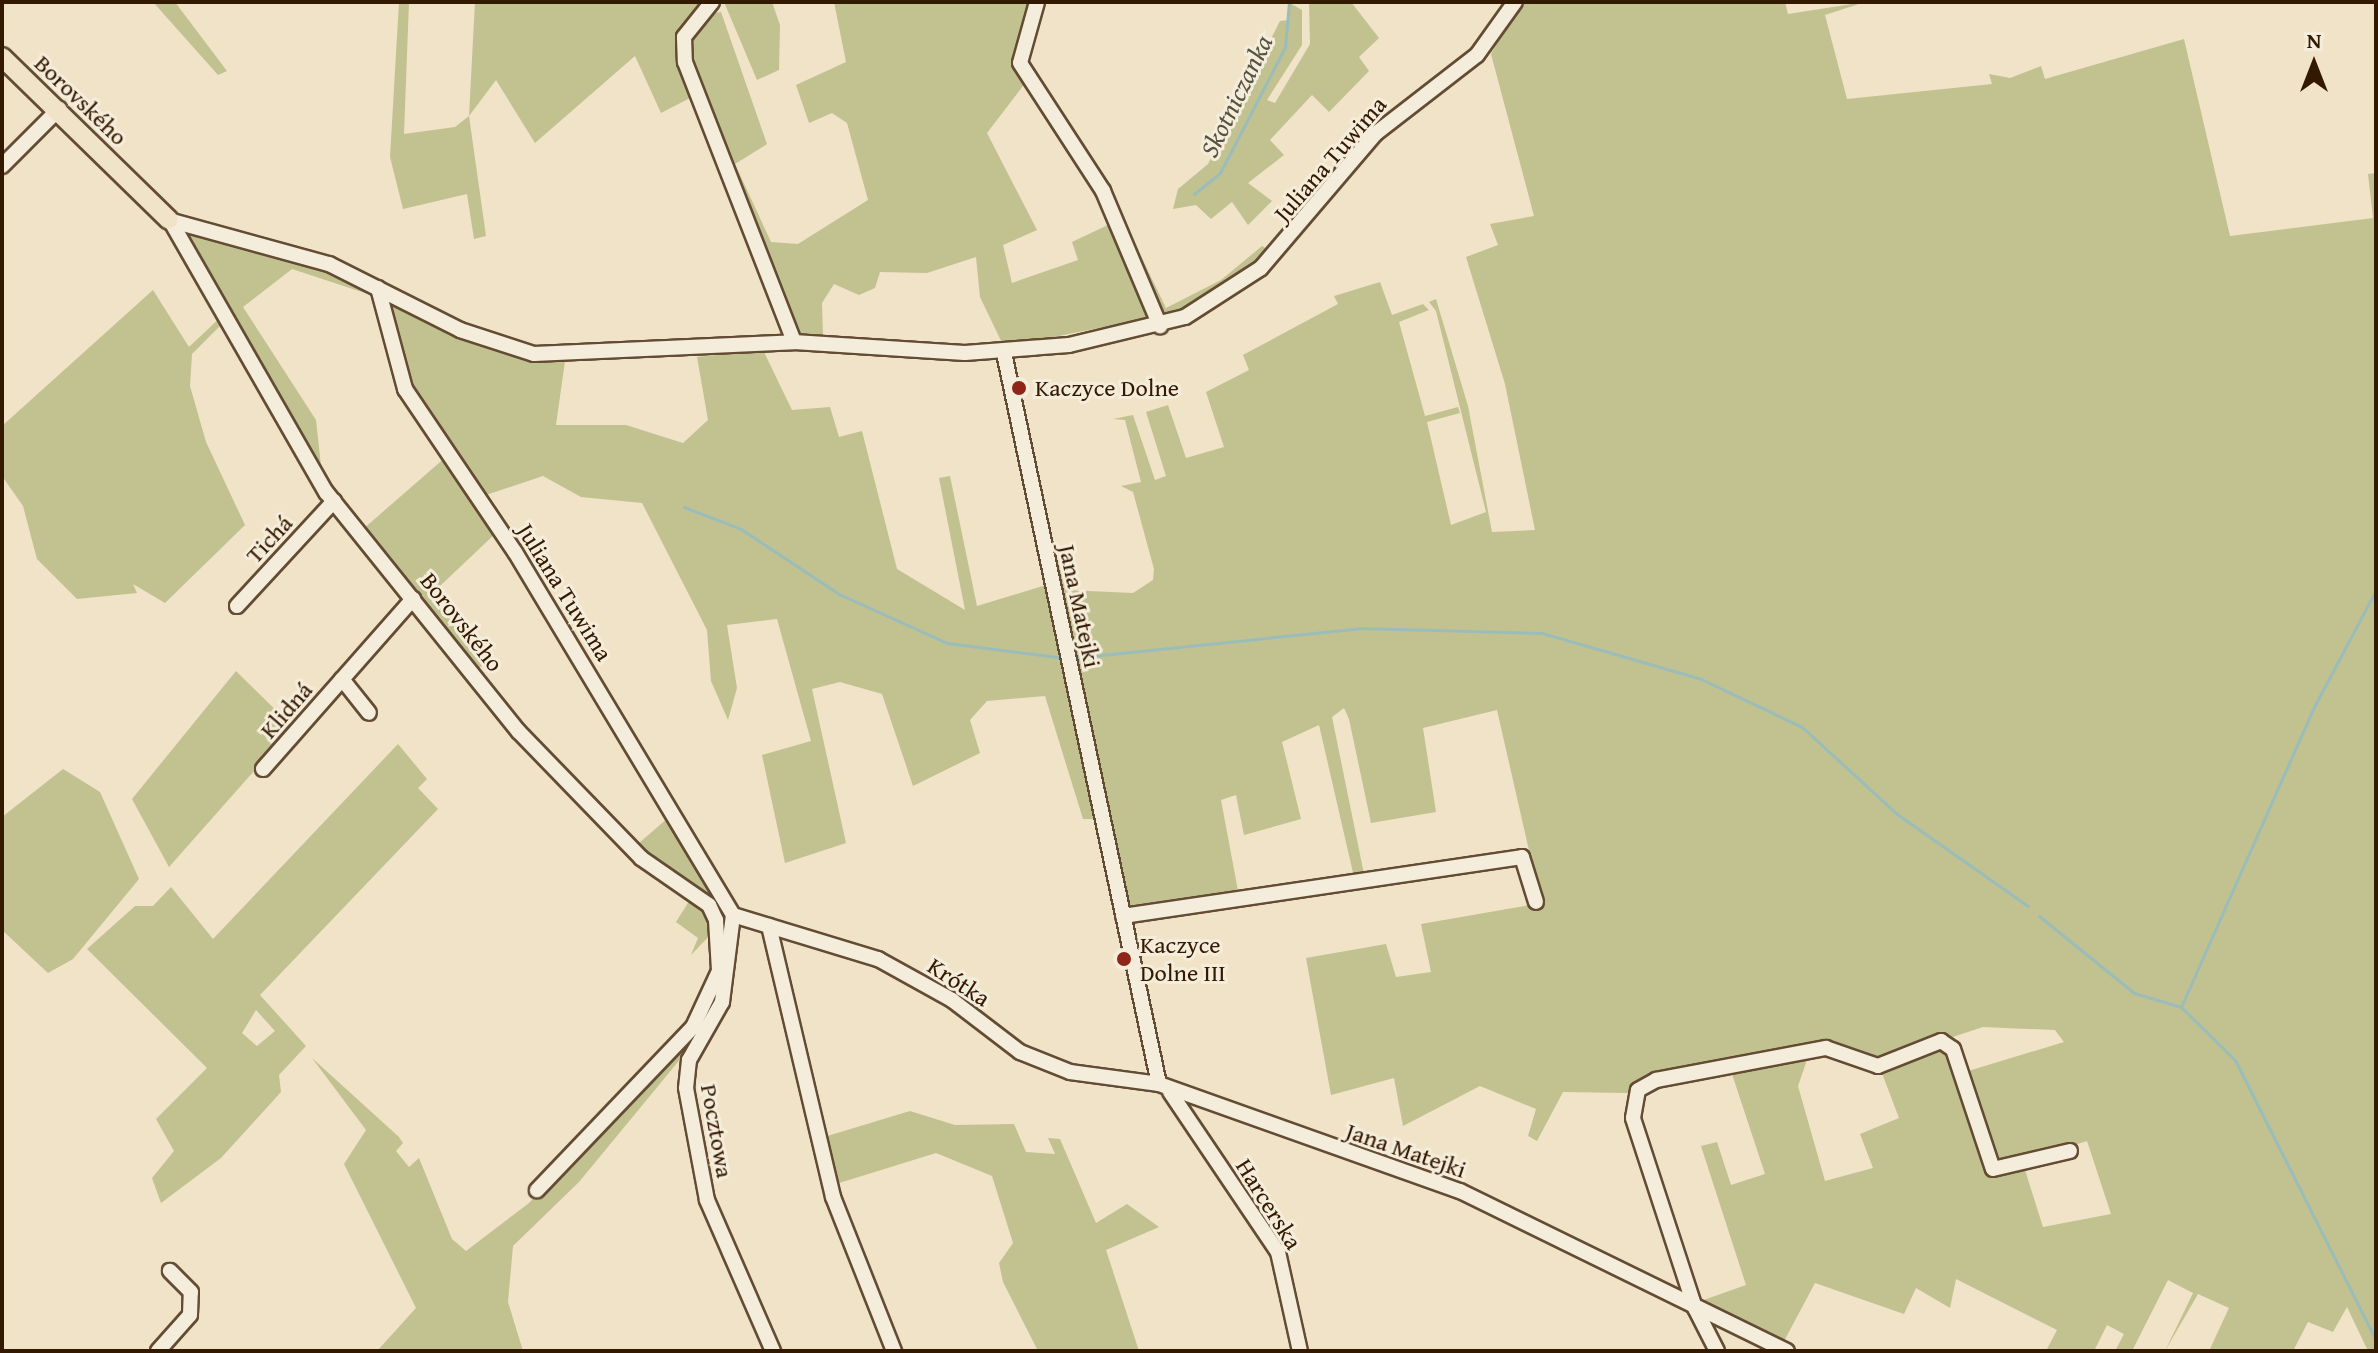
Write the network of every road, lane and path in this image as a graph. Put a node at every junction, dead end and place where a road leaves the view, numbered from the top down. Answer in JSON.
{"nodes":[{"id":1,"x":712,"y":2,"type":"edge"},
{"id":2,"x":1037,"y":2,"type":"edge"},
{"id":3,"x":1515,"y":2,"type":"edge"},
{"id":4,"x":2,"y":57,"type":"edge"},
{"id":5,"x":59,"y":109,"type":"junction"},
{"id":6,"x":2,"y":166,"type":"edge"},
{"id":7,"x":169,"y":220,"type":"joint"},
{"id":8,"x":190,"y":236,"type":"junction"},
{"id":9,"x":378,"y":288,"type":"junction"},
{"id":10,"x":1160,"y":326,"type":"junction"},
{"id":11,"x":794,"y":342,"type":"junction"},
{"id":12,"x":1004,"y":353,"type":"junction"},
{"id":13,"x":334,"y":501,"type":"junction"},
{"id":14,"x":413,"y":599,"type":"junction"},
{"id":15,"x":237,"y":606,"type":"dead end"},
{"id":16,"x":342,"y":679,"type":"junction"},
{"id":17,"x":369,"y":713,"type":"dead end"},
{"id":18,"x":263,"y":769,"type":"dead end"},
{"id":19,"x":1536,"y":902,"type":"dead end"},
{"id":20,"x":733,"y":915,"type":"junction"},
{"id":21,"x":1123,"y":916,"type":"junction"},
{"id":22,"x":769,"y":926,"type":"junction"},
{"id":23,"x":1165,"y":1088,"type":"junction"},
{"id":24,"x":2070,"y":1151,"type":"dead end"},
{"id":25,"x":537,"y":1190,"type":"dead end"},
{"id":26,"x":170,"y":1271,"type":"dead end"},
{"id":27,"x":1695,"y":1308,"type":"junction"},
{"id":28,"x":158,"y":1351,"type":"edge"},
{"id":29,"x":773,"y":1351,"type":"edge"},
{"id":30,"x":894,"y":1351,"type":"edge"},
{"id":31,"x":1300,"y":1351,"type":"edge"},
{"id":32,"x":1717,"y":1351,"type":"edge"},
{"id":33,"x":1787,"y":1351,"type":"edge"}],
"edges":[{"from":1,"to":11,"type":"street"},
{"from":2,"to":10,"type":"street"},
{"from":3,"to":10,"type":"street","name":"Juliana Tuwima"},
{"from":4,"to":5,"type":"main road","name":"Borovského"},
{"from":5,"to":6,"type":"street"},
{"from":5,"to":7,"type":"main road","name":"Borovského"},
{"from":7,"to":8,"type":"street","name":"Borovského"},
{"from":8,"to":9,"type":"street","name":"Juliana Tuwima"},
{"from":8,"to":13,"type":"street","name":"Borovského"},
{"from":9,"to":11,"type":"street","name":"Juliana Tuwima"},
{"from":9,"to":20,"type":"street","name":"Juliana Tuwima"},
{"from":10,"to":12,"type":"street","name":"Juliana Tuwima"},
{"from":11,"to":12,"type":"street","name":"Juliana Tuwima"},
{"from":12,"to":21,"type":"street","name":"Jana Matejki"},
{"from":13,"to":14,"type":"street","name":"Borovského"},
{"from":13,"to":15,"type":"street","name":"Tichá"},
{"from":14,"to":16,"type":"street","name":"Klidná"},
{"from":14,"to":25,"type":"street","name":"Borovského"},
{"from":16,"to":17,"type":"street","name":"Klidná"},
{"from":16,"to":18,"type":"street","name":"Klidná"},
{"from":19,"to":21,"type":"street"},
{"from":20,"to":22,"type":"street","name":"Krótka"},
{"from":20,"to":29,"type":"street","name":"Pocztowa"},
{"from":21,"to":23,"type":"street","name":"Jana Matejki"},
{"from":22,"to":23,"type":"street","name":"Krótka"},
{"from":22,"to":30,"type":"street"},
{"from":23,"to":27,"type":"street","name":"Jana Matejki"},
{"from":23,"to":31,"type":"street","name":"Harcerska"},
{"from":24,"to":27,"type":"street"},
{"from":26,"to":28,"type":"street"},
{"from":27,"to":32,"type":"street"},
{"from":27,"to":33,"type":"street","name":"Jana Matejki"}]}
